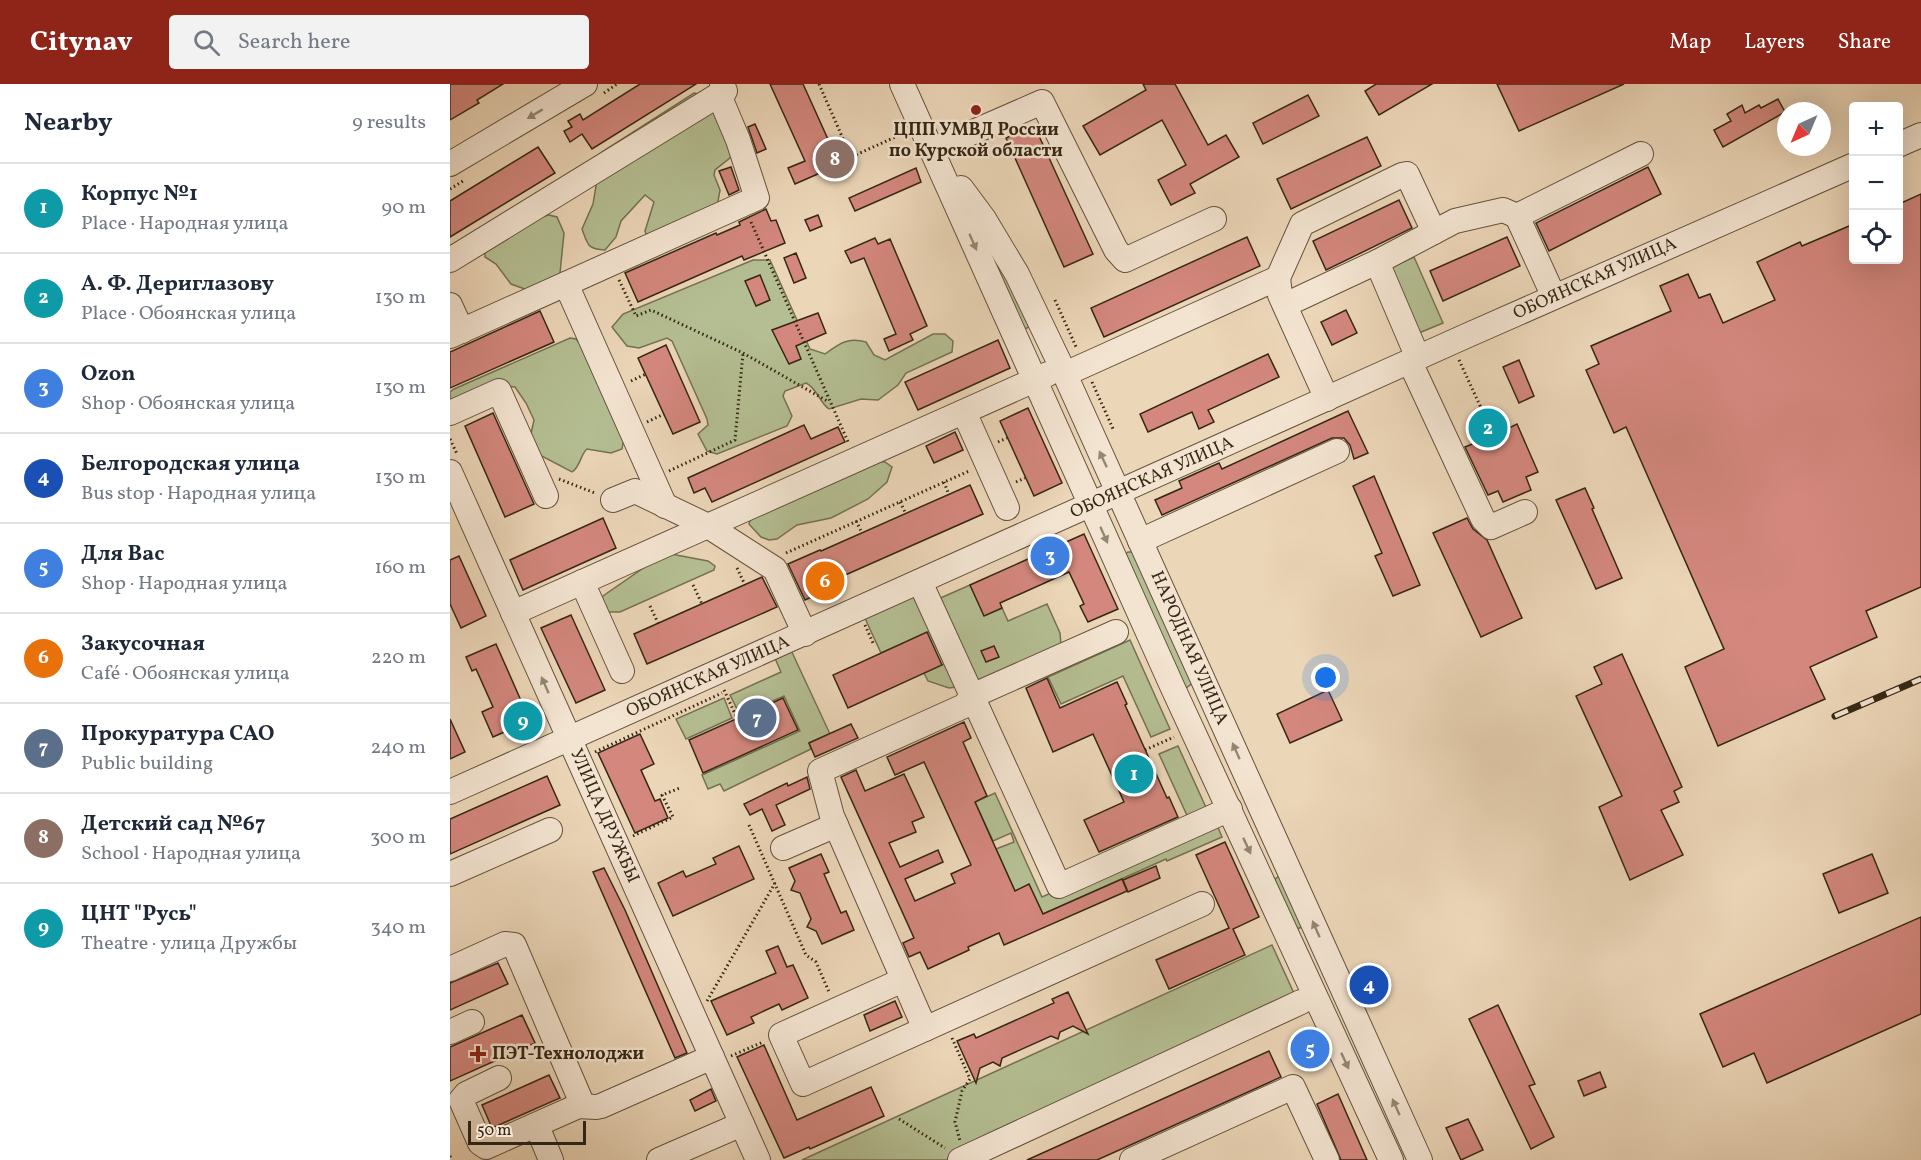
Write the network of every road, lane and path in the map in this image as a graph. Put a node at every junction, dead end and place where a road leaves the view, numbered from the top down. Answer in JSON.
{"nodes":[{"id":1,"x":585,"y":84,"type":"edge"},
{"id":2,"x":819,"y":84,"type":"edge"},
{"id":3,"x":902,"y":84,"type":"edge"},
{"id":4,"x":720,"y":89,"type":"edge"},
{"id":5,"x":906,"y":133,"type":"dead end"},
{"id":6,"x":1921,"y":135,"type":"edge"},
{"id":7,"x":1903,"y":143,"type":"edge"},
{"id":8,"x":932,"y":150,"type":"junction"},
{"id":9,"x":1641,"y":154,"type":"dead end"},
{"id":10,"x":450,"y":164,"type":"edge"},
{"id":11,"x":1849,"y":167,"type":"edge"},
{"id":12,"x":743,"y":204,"type":"junction"},
{"id":13,"x":1517,"y":216,"type":"junction"},
{"id":14,"x":1214,"y":219,"type":"dead end"},
{"id":15,"x":1434,"y":232,"type":"junction"},
{"id":16,"x":450,"y":260,"type":"edge"},
{"id":17,"x":1377,"y":262,"type":"junction"},
{"id":18,"x":611,"y":263,"type":"junction"},
{"id":19,"x":1278,"y":278,"type":"junction"},
{"id":20,"x":566,"y":284,"type":"junction"},
{"id":21,"x":1554,"y":297,"type":"junction"},
{"id":22,"x":450,"y":305,"type":"edge"},
{"id":23,"x":1285,"y":305,"type":"junction"},
{"id":24,"x":456,"y":334,"type":"edge"},
{"id":25,"x":1451,"y":343,"type":"junction"},
{"id":26,"x":743,"y":353,"type":"junction"},
{"id":27,"x":1414,"y":360,"type":"junction"},
{"id":28,"x":1063,"y":371,"type":"junction"},
{"id":29,"x":1035,"y":380,"type":"junction"},
{"id":30,"x":1327,"y":399,"type":"junction"},
{"id":31,"x":831,"y":403,"type":"junction"},
{"id":32,"x":1482,"y":410,"type":"dead end"},
{"id":33,"x":964,"y":412,"type":"junction"},
{"id":34,"x":450,"y":413,"type":"edge"},
{"id":35,"x":1337,"y":451,"type":"dead end"},
{"id":36,"x":856,"y":460,"type":"junction"},
{"id":37,"x":987,"y":463,"type":"junction"},
{"id":38,"x":535,"y":470,"type":"junction"},
{"id":39,"x":450,"y":472,"type":"edge"},
{"id":40,"x":653,"y":478,"type":"junction"},
{"id":41,"x":944,"y":482,"type":"junction"},
{"id":42,"x":1119,"y":493,"type":"junction"},
{"id":43,"x":949,"y":495,"type":"dead end"},
{"id":44,"x":546,"y":496,"type":"dead end"},
{"id":45,"x":613,"y":500,"type":"joint"},
{"id":46,"x":900,"y":502,"type":"junction"},
{"id":47,"x":665,"y":506,"type":"junction"},
{"id":48,"x":1091,"y":506,"type":"junction"},
{"id":49,"x":1007,"y":508,"type":"dead end"},
{"id":50,"x":1525,"y":512,"type":"dead end"},
{"id":51,"x":906,"y":514,"type":"dead end"},
{"id":52,"x":856,"y":521,"type":"junction"},
{"id":53,"x":708,"y":526,"type":"junction"},
{"id":54,"x":862,"y":533,"type":"dead end"},
{"id":55,"x":1140,"y":541,"type":"junction"},
{"id":56,"x":765,"y":562,"type":"junction"},
{"id":57,"x":736,"y":566,"type":"dead end"},
{"id":58,"x":582,"y":582,"type":"junction"},
{"id":59,"x":921,"y":582,"type":"junction"},
{"id":60,"x":693,"y":585,"type":"dead end"},
{"id":61,"x":745,"y":585,"type":"dead end"},
{"id":62,"x":702,"y":604,"type":"dead end"},
{"id":63,"x":650,"y":606,"type":"dead end"},
{"id":64,"x":513,"y":613,"type":"junction"},
{"id":65,"x":658,"y":623,"type":"dead end"},
{"id":66,"x":1116,"y":632,"type":"dead end"},
{"id":67,"x":805,"y":634,"type":"junction"},
{"id":68,"x":622,"y":671,"type":"dead end"},
{"id":69,"x":717,"y":673,"type":"junction"},
{"id":70,"x":972,"y":696,"type":"junction"},
{"id":71,"x":737,"y":718,"type":"dead end"},
{"id":72,"x":1180,"y":735,"type":"dead end"},
{"id":73,"x":569,"y":739,"type":"junction"},
{"id":74,"x":1145,"y":750,"type":"dead end"},
{"id":75,"x":680,"y":788,"type":"dead end"},
{"id":76,"x":450,"y":792,"type":"edge"},
{"id":77,"x":1230,"y":809,"type":"junction"},
{"id":78,"x":749,"y":825,"type":"dead end"},
{"id":79,"x":836,"y":825,"type":"junction"},
{"id":80,"x":550,"y":830,"type":"dead end"},
{"id":81,"x":626,"y":839,"type":"dead end"},
{"id":82,"x":783,"y":848,"type":"dead end"},
{"id":83,"x":450,"y":874,"type":"edge"},
{"id":84,"x":775,"y":883,"type":"junction"},
{"id":85,"x":1202,"y":904,"type":"dead end"},
{"id":86,"x":450,"y":969,"type":"edge"},
{"id":87,"x":903,"y":980,"type":"junction"},
{"id":88,"x":1301,"y":1002,"type":"dead end"},
{"id":89,"x":703,"y":1008,"type":"dead end"},
{"id":90,"x":837,"y":1010,"type":"junction"},
{"id":91,"x":935,"y":1025,"type":"junction"},
{"id":92,"x":781,"y":1035,"type":"junction"},
{"id":93,"x":719,"y":1058,"type":"junction"},
{"id":94,"x":499,"y":1078,"type":"dead end"},
{"id":95,"x":578,"y":1106,"type":"junction"},
{"id":96,"x":899,"y":1119,"type":"dead end"},
{"id":97,"x":742,"y":1124,"type":"junction"},
{"id":98,"x":531,"y":1128,"type":"junction"},
{"id":99,"x":957,"y":1156,"type":"edge"},
{"id":100,"x":551,"y":1160,"type":"edge"},
{"id":101,"x":659,"y":1160,"type":"edge"},
{"id":102,"x":758,"y":1160,"type":"edge"},
{"id":103,"x":1132,"y":1160,"type":"edge"},
{"id":104,"x":1327,"y":1160,"type":"edge"},
{"id":105,"x":1391,"y":1160,"type":"edge"},
{"id":106,"x":1420,"y":1160,"type":"edge"}],
"edges":[{"from":1,"to":10,"type":"street","one_way":true},
{"from":2,"to":5,"type":"path"},
{"from":3,"to":8,"type":"street","name":"НАРОДНАЯ УЛИЦА"},
{"from":4,"to":12,"type":"street"},
{"from":4,"to":16,"type":"street"},
{"from":6,"to":7,"type":"street"},
{"from":8,"to":14,"type":"street"},
{"from":8,"to":28,"type":"street","name":"НАРОДНАЯ УЛИЦА"},
{"from":8,"to":29,"type":"street","name":"НАРОДНАЯ УЛИЦА","one_way":true},
{"from":9,"to":13,"type":"street"},
{"from":11,"to":21,"type":"street","name":"ОБОЯНСКАЯ УЛИЦА"},
{"from":12,"to":18,"type":"street"},
{"from":12,"to":31,"type":"path"},
{"from":13,"to":15,"type":"street"},
{"from":13,"to":21,"type":"street"},
{"from":15,"to":17,"type":"street"},
{"from":15,"to":19,"type":"street"},
{"from":17,"to":23,"type":"street"},
{"from":17,"to":27,"type":"street"},
{"from":18,"to":20,"type":"street"},
{"from":18,"to":26,"type":"path"},
{"from":19,"to":23,"type":"street"},
{"from":19,"to":28,"type":"street"},
{"from":20,"to":24,"type":"street"},
{"from":20,"to":40,"type":"street"},
{"from":21,"to":25,"type":"street","name":"ОБОЯНСКАЯ УЛИЦА"},
{"from":22,"to":24,"type":"street"},
{"from":23,"to":30,"type":"street"},
{"from":25,"to":27,"type":"street","name":"ОБОЯНСКАЯ УЛИЦА"},
{"from":25,"to":32,"type":"path"},
{"from":26,"to":31,"type":"path"},
{"from":26,"to":40,"type":"path"},
{"from":27,"to":30,"type":"street","name":"ОБОЯНСКАЯ УЛИЦА"},
{"from":27,"to":50,"type":"street"},
{"from":28,"to":29,"type":"street"},
{"from":42,"to":28,"type":"street","name":"НАРОДНАЯ УЛИЦА","one_way":true},
{"from":29,"to":33,"type":"street"},
{"from":29,"to":48,"type":"street","name":"НАРОДНАЯ УЛИЦА"},
{"from":30,"to":42,"type":"street","name":"ОБОЯНСКАЯ УЛИЦА"},
{"from":31,"to":36,"type":"path"},
{"from":33,"to":36,"type":"street"},
{"from":33,"to":37,"type":"street"},
{"from":34,"to":38,"type":"street"},
{"from":35,"to":55,"type":"street"},
{"from":36,"to":53,"type":"street"},
{"from":37,"to":41,"type":"path"},
{"from":37,"to":49,"type":"street"},
{"from":38,"to":44,"type":"street"},
{"from":38,"to":45,"type":"path"},
{"from":39,"to":64,"type":"street","name":"УЛИЦА ДРУЖБЫ"},
{"from":40,"to":47,"type":"street"},
{"from":41,"to":43,"type":"path"},
{"from":41,"to":46,"type":"path"},
{"from":42,"to":48,"type":"street","name":"ОБОЯНСКАЯ УЛИЦА"},
{"from":42,"to":55,"type":"street","name":"НАРОДНАЯ УЛИЦА"},
{"from":45,"to":47,"type":"street"},
{"from":46,"to":51,"type":"path"},
{"from":46,"to":52,"type":"path"},
{"from":47,"to":53,"type":"street"},
{"from":48,"to":59,"type":"street","name":"ОБОЯНСКАЯ УЛИЦА"},
{"from":48,"to":77,"type":"street","name":"НАРОДНАЯ УЛИЦА","one_way":true},
{"from":52,"to":54,"type":"path"},
{"from":52,"to":56,"type":"path"},
{"from":53,"to":56,"type":"street"},
{"from":53,"to":58,"type":"street"},
{"from":106,"to":55,"type":"street","name":"НАРОДНАЯ УЛИЦА","one_way":true},
{"from":56,"to":67,"type":"street"},
{"from":57,"to":61,"type":"path"},
{"from":58,"to":64,"type":"street"},
{"from":58,"to":68,"type":"street"},
{"from":59,"to":67,"type":"street","name":"ОБОЯНСКАЯ УЛИЦА"},
{"from":59,"to":70,"type":"street"},
{"from":60,"to":62,"type":"path"},
{"from":63,"to":65,"type":"path"},
{"from":73,"to":64,"type":"street","name":"УЛИЦА ДРУЖБЫ","one_way":true},
{"from":66,"to":70,"type":"street"},
{"from":67,"to":69,"type":"street","name":"ОБОЯНСКАЯ УЛИЦА"},
{"from":69,"to":71,"type":"path"},
{"from":69,"to":73,"type":"street","name":"ОБОЯНСКАЯ УЛИЦА"},
{"from":70,"to":77,"type":"street"},
{"from":70,"to":79,"type":"street"},
{"from":72,"to":74,"type":"path"},
{"from":73,"to":76,"type":"street","name":"ОБОЯНСКАЯ УЛИЦА"},
{"from":73,"to":93,"type":"street","name":"УЛИЦА ДРУЖБЫ"},
{"from":75,"to":81,"type":"path"},
{"from":77,"to":105,"type":"street","name":"НАРОДНАЯ УЛИЦА","one_way":true},
{"from":78,"to":84,"type":"path"},
{"from":79,"to":82,"type":"street"},
{"from":79,"to":87,"type":"street"},
{"from":80,"to":83,"type":"street"},
{"from":84,"to":89,"type":"path"},
{"from":84,"to":90,"type":"path"},
{"from":85,"to":91,"type":"street"},
{"from":86,"to":95,"type":"street"},
{"from":87,"to":90,"type":"street"},
{"from":87,"to":91,"type":"street"},
{"from":88,"to":99,"type":"street"},
{"from":90,"to":92,"type":"street"},
{"from":91,"to":92,"type":"street"},
{"from":91,"to":99,"type":"path"},
{"from":92,"to":93,"type":"path"},
{"from":93,"to":95,"type":"street"},
{"from":93,"to":97,"type":"street","name":"УЛИЦА ДРУЖБЫ"},
{"from":94,"to":98,"type":"street"},
{"from":95,"to":98,"type":"street"},
{"from":96,"to":99,"type":"path"},
{"from":97,"to":101,"type":"street"},
{"from":97,"to":102,"type":"street","name":"УЛИЦА ДРУЖБЫ"},
{"from":98,"to":100,"type":"street"},
{"from":103,"to":104,"type":"street"}]}
